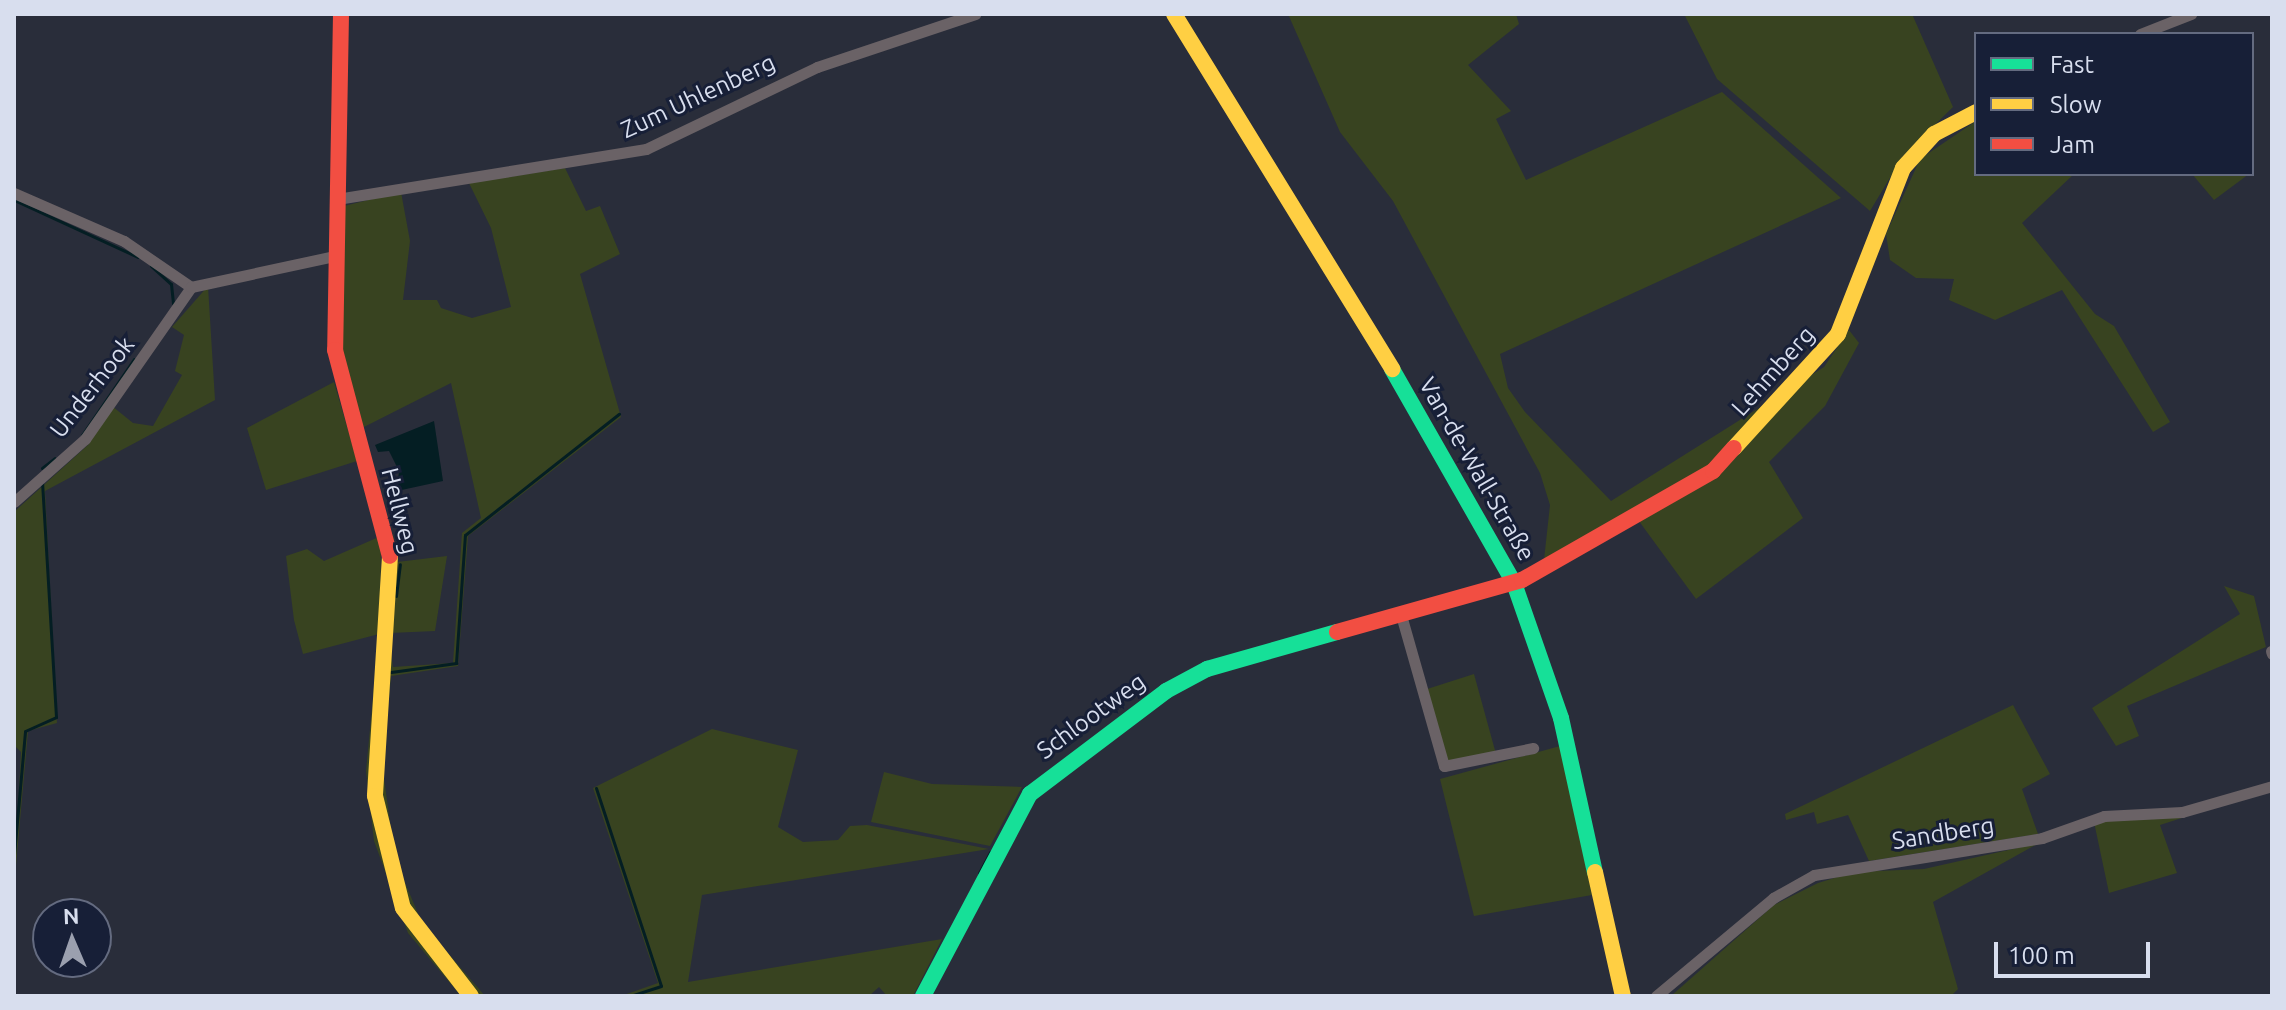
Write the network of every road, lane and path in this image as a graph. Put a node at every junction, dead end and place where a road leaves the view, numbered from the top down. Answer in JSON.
{"nodes":[{"id":1,"x":341,"y":14,"type":"edge"},
{"id":2,"x":975,"y":14,"type":"edge"},
{"id":3,"x":1174,"y":14,"type":"edge"},
{"id":4,"x":2191,"y":14,"type":"edge"},
{"id":5,"x":2145,"y":32,"type":"edge"},
{"id":6,"x":1974,"y":113,"type":"edge"},
{"id":7,"x":14,"y":193,"type":"edge"},
{"id":8,"x":337,"y":199,"type":"junction"},
{"id":9,"x":334,"y":256,"type":"junction"},
{"id":10,"x":191,"y":287,"type":"junction"},
{"id":11,"x":14,"y":502,"type":"edge"},
{"id":12,"x":1514,"y":583,"type":"junction"},
{"id":13,"x":1401,"y":615,"type":"junction"},
{"id":14,"x":1533,"y":748,"type":"dead end"},
{"id":15,"x":2272,"y":786,"type":"edge"},
{"id":16,"x":471,"y":996,"type":"edge"},
{"id":17,"x":923,"y":996,"type":"edge"},
{"id":18,"x":1623,"y":996,"type":"edge"},
{"id":19,"x":1656,"y":996,"type":"edge"}],
"edges":[{"from":1,"to":8,"type":"street","name":"Hellweg"},
{"from":2,"to":8,"type":"street","name":"Zum Uhlenberg"},
{"from":3,"to":12,"type":"street","name":"Van-de-Wall-Straße"},
{"from":4,"to":5,"type":"street"},
{"from":6,"to":12,"type":"street","name":"Lehmberg"},
{"from":7,"to":10,"type":"street"},
{"from":8,"to":9,"type":"street","name":"Hellweg"},
{"from":9,"to":10,"type":"street"},
{"from":9,"to":16,"type":"street","name":"Hellweg"},
{"from":10,"to":11,"type":"street","name":"Underhook"},
{"from":12,"to":13,"type":"street","name":"Schlootweg"},
{"from":12,"to":18,"type":"street","name":"Van-de-Wall-Straße"},
{"from":13,"to":14,"type":"street"},
{"from":13,"to":17,"type":"street","name":"Schlootweg"},
{"from":15,"to":19,"type":"street","name":"Sandberg"}]}
